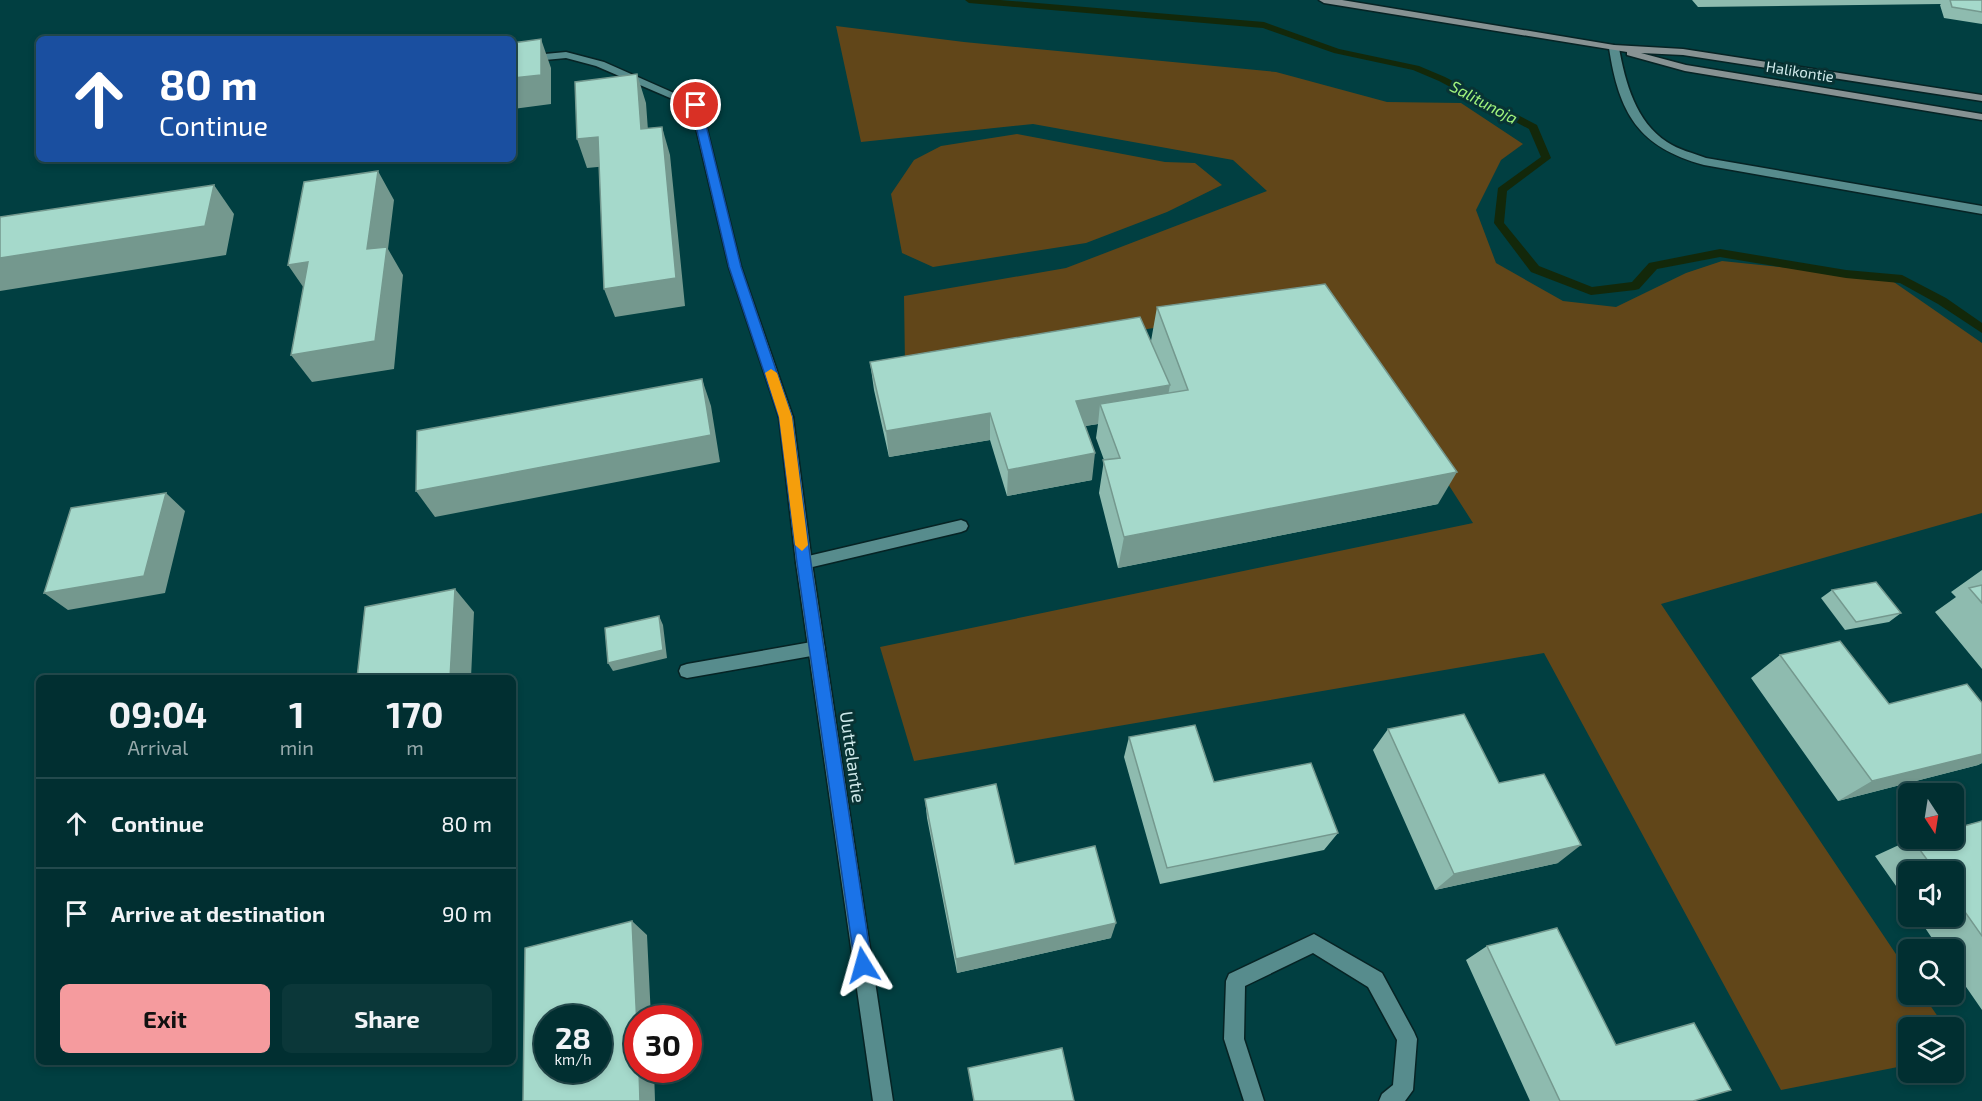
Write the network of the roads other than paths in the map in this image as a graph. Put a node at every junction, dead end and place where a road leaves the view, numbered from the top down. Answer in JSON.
{"nodes":[{"id":1,"x":1324,"y":0,"type":"edge"},
{"id":2,"x":1614,"y":48,"type":"junction"},
{"id":3,"x":516,"y":60,"type":"edge"},
{"id":4,"x":1982,"y":98,"type":"edge"},
{"id":5,"x":1982,"y":117,"type":"edge"},
{"id":6,"x":1982,"y":210,"type":"edge"},
{"id":7,"x":961,"y":526,"type":"dead end"},
{"id":8,"x":804,"y":563,"type":"junction"},
{"id":9,"x":817,"y":648,"type":"junction"},
{"id":10,"x":687,"y":671,"type":"dead end"},
{"id":11,"x":883,"y":1101,"type":"edge"},
{"id":12,"x":1254,"y":1101,"type":"edge"},
{"id":13,"x":1389,"y":1101,"type":"edge"}],
"edges":[{"from":1,"to":2,"type":"main road","name":"Halikontie"},
{"from":2,"to":4,"type":"main road","name":"Halikontie"},
{"from":2,"to":5,"type":"main road","name":"Halikontie"},
{"from":2,"to":6,"type":"street"},
{"from":3,"to":8,"type":"street","name":"Uuttelantie"},
{"from":7,"to":8,"type":"street"},
{"from":8,"to":9,"type":"street","name":"Uuttelantie"},
{"from":9,"to":10,"type":"street"},
{"from":9,"to":11,"type":"street","name":"Uuttelantie"},
{"from":12,"to":13,"type":"street"}]}
